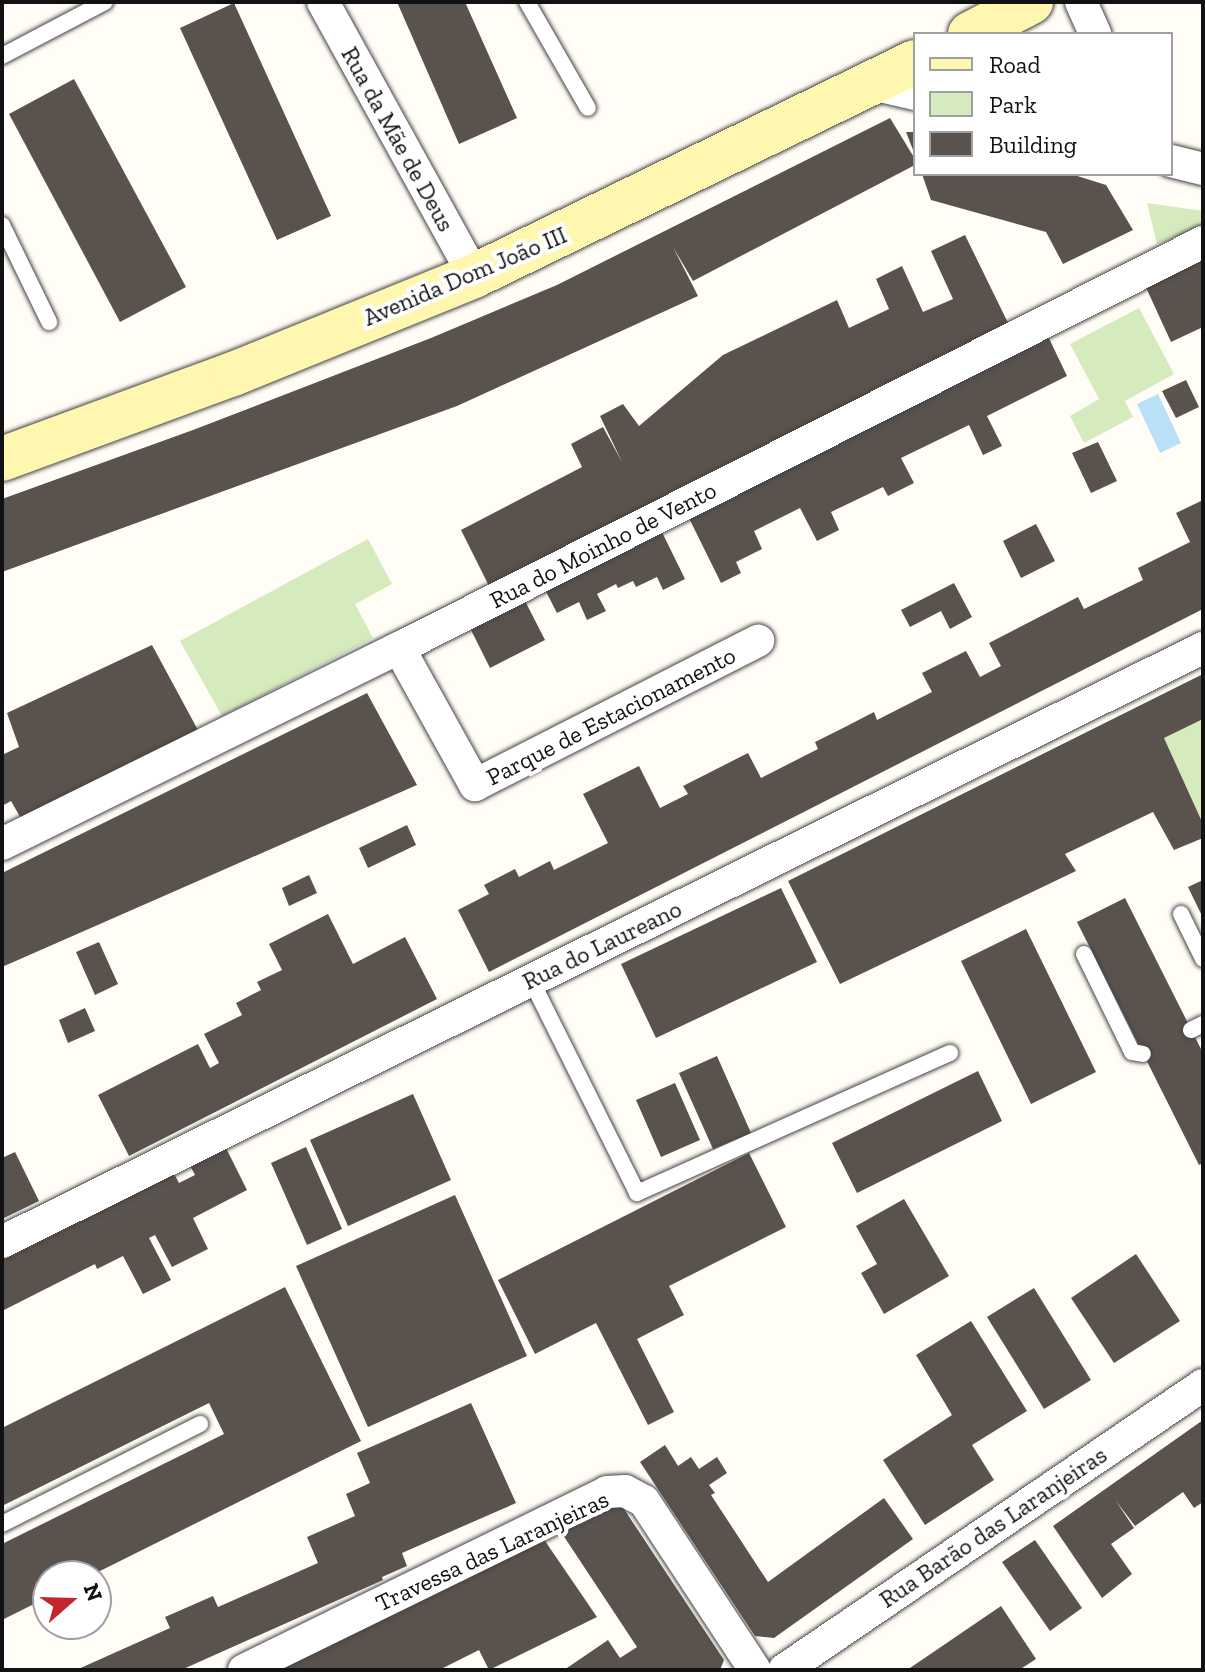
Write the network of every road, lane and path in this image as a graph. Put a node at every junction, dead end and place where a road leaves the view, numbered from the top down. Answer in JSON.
{"nodes":[{"id":1,"x":105,"y":2,"type":"edge"},
{"id":2,"x":323,"y":2,"type":"edge"},
{"id":3,"x":527,"y":2,"type":"edge"},
{"id":4,"x":1081,"y":2,"type":"edge"},
{"id":5,"x":1025,"y":4,"type":"edge"},
{"id":6,"x":974,"y":32,"type":"edge"},
{"id":7,"x":1094,"y":32,"type":"edge"},
{"id":8,"x":2,"y":56,"type":"edge"},
{"id":9,"x":913,"y":63,"type":"edge"},
{"id":10,"x":872,"y":84,"type":"junction"},
{"id":11,"x":913,"y":94,"type":"edge"},
{"id":12,"x":588,"y":108,"type":"dead end"},
{"id":13,"x":2,"y":225,"type":"edge"},
{"id":14,"x":1203,"y":242,"type":"edge"},
{"id":15,"x":474,"y":276,"type":"junction"},
{"id":16,"x":49,"y":322,"type":"dead end"},
{"id":17,"x":2,"y":459,"type":"edge"},
{"id":18,"x":758,"y":641,"type":"dead end"},
{"id":19,"x":399,"y":648,"type":"junction"},
{"id":20,"x":1203,"y":648,"type":"edge"},
{"id":21,"x":2,"y":844,"type":"edge"},
{"id":22,"x":1181,"y":914,"type":"dead end"},
{"id":23,"x":1084,"y":954,"type":"dead end"},
{"id":24,"x":1203,"y":959,"type":"edge"},
{"id":25,"x":531,"y":980,"type":"junction"},
{"id":26,"x":950,"y":1053,"type":"dead end"},
{"id":27,"x":1143,"y":1054,"type":"dead end"},
{"id":28,"x":2,"y":1242,"type":"edge"},
{"id":29,"x":1203,"y":1385,"type":"edge"},
{"id":30,"x":200,"y":1424,"type":"dead end"},
{"id":31,"x":2,"y":1524,"type":"edge"},
{"id":32,"x":244,"y":1670,"type":"edge"},
{"id":33,"x":755,"y":1670,"type":"edge"},
{"id":34,"x":784,"y":1670,"type":"edge"}],
"edges":[{"from":1,"to":8,"type":"lane"},
{"from":2,"to":15,"type":"street","name":"Rua da Mãe de Deus"},
{"from":3,"to":12,"type":"lane"},
{"from":4,"to":7,"type":"street"},
{"from":5,"to":6,"type":"main road"},
{"from":9,"to":10,"type":"main road","name":"Avenida Dom João III"},
{"from":10,"to":11,"type":"street"},
{"from":10,"to":15,"type":"main road","name":"Avenida Dom João III"},
{"from":13,"to":16,"type":"lane"},
{"from":14,"to":19,"type":"street","name":"Rua do Moinho de Vento"},
{"from":15,"to":17,"type":"main road","name":"Avenida Dom João III"},
{"from":18,"to":19,"type":"street","name":"Parque de Estacionamento"},
{"from":19,"to":21,"type":"street","name":"Rua do Moinho de Vento"},
{"from":20,"to":25,"type":"street","name":"Rua do Laureano"},
{"from":22,"to":24,"type":"lane"},
{"from":23,"to":27,"type":"lane"},
{"from":25,"to":26,"type":"lane"},
{"from":25,"to":28,"type":"street","name":"Rua do Laureano"},
{"from":29,"to":34,"type":"street","name":"Rua Barão das Laranjeiras"},
{"from":30,"to":31,"type":"lane"},
{"from":32,"to":33,"type":"street","name":"Travessa das Laranjeiras"}]}
